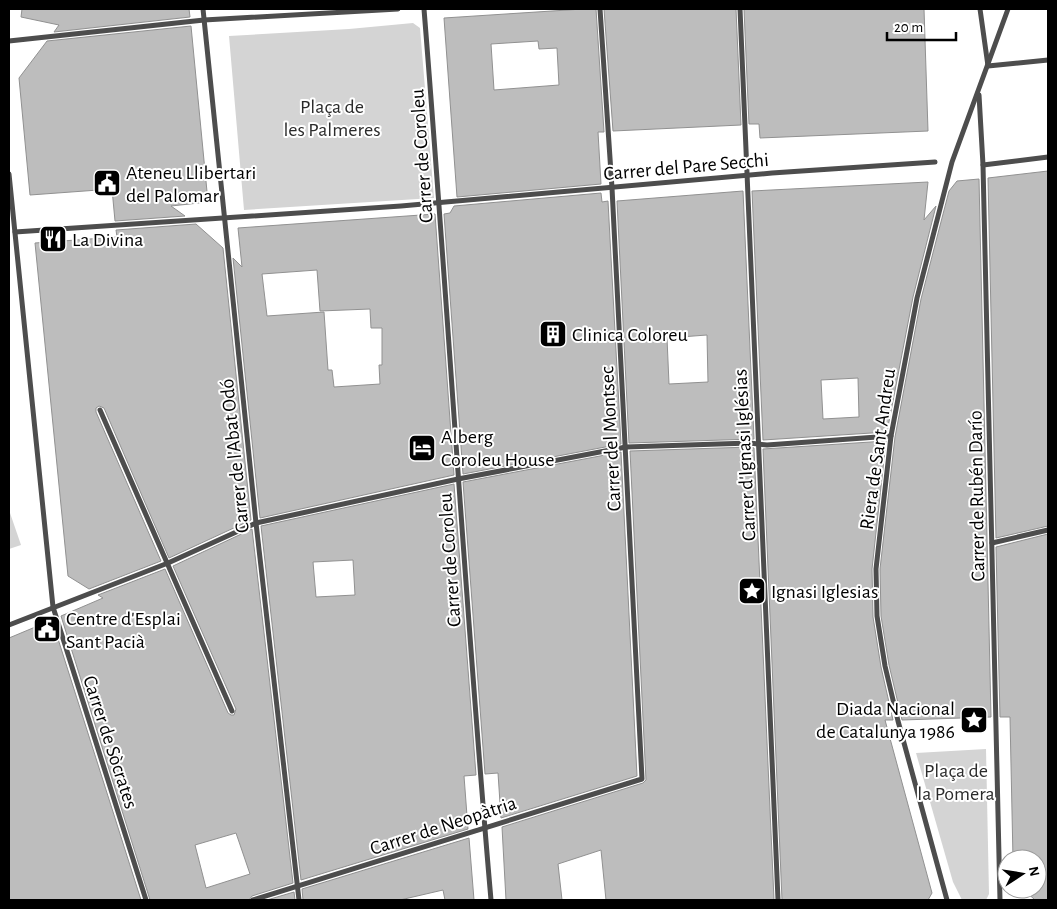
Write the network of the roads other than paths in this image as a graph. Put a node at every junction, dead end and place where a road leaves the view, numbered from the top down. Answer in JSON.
{"nodes":[{"id":1,"x":203,"y":9,"type":"edge"},
{"id":2,"x":398,"y":9,"type":"edge"},
{"id":3,"x":424,"y":9,"type":"edge"},
{"id":4,"x":600,"y":9,"type":"edge"},
{"id":5,"x":740,"y":9,"type":"edge"},
{"id":6,"x":980,"y":9,"type":"edge"},
{"id":7,"x":1008,"y":9,"type":"edge"},
{"id":8,"x":204,"y":20,"type":"junction"},
{"id":9,"x":9,"y":41,"type":"edge"},
{"id":10,"x":1048,"y":60,"type":"edge"},
{"id":11,"x":988,"y":66,"type":"junction"},
{"id":12,"x":979,"y":92,"type":"junction"},
{"id":13,"x":1048,"y":157,"type":"edge"},
{"id":14,"x":935,"y":162,"type":"dead end"},
{"id":15,"x":983,"y":165,"type":"junction"},
{"id":16,"x":9,"y":174,"type":"edge"},
{"id":17,"x":746,"y":176,"type":"junction"},
{"id":18,"x":612,"y":188,"type":"junction"},
{"id":19,"x":440,"y":203,"type":"junction"},
{"id":20,"x":224,"y":219,"type":"junction"},
{"id":21,"x":15,"y":232,"type":"junction"},
{"id":22,"x":100,"y":410,"type":"dead end"},
{"id":23,"x":891,"y":436,"type":"junction"},
{"id":24,"x":759,"y":444,"type":"junction"},
{"id":25,"x":626,"y":447,"type":"junction"},
{"id":26,"x":458,"y":479,"type":"junction"},
{"id":27,"x":256,"y":523,"type":"junction"},
{"id":28,"x":1048,"y":530,"type":"edge"},
{"id":29,"x":992,"y":543,"type":"junction"},
{"id":30,"x":168,"y":563,"type":"junction"},
{"id":31,"x":53,"y":607,"type":"junction"},
{"id":32,"x":9,"y":625,"type":"edge"},
{"id":33,"x":232,"y":711,"type":"dead end"},
{"id":34,"x":642,"y":779,"type":"joint"},
{"id":35,"x":485,"y":827,"type":"junction"},
{"id":36,"x":297,"y":888,"type":"junction"},
{"id":37,"x":146,"y":900,"type":"edge"},
{"id":38,"x":253,"y":900,"type":"edge"},
{"id":39,"x":299,"y":900,"type":"edge"},
{"id":40,"x":491,"y":900,"type":"edge"},
{"id":41,"x":778,"y":900,"type":"edge"},
{"id":42,"x":947,"y":900,"type":"edge"},
{"id":43,"x":1000,"y":900,"type":"edge"}],
"edges":[{"from":1,"to":8,"type":"street","name":"Carrer de l'Abat Odó"},
{"from":2,"to":8,"type":"street"},
{"from":3,"to":19,"type":"street","name":"Carrer de Coroleu"},
{"from":4,"to":18,"type":"street","name":"Carrer del Montsec"},
{"from":5,"to":17,"type":"street","name":"Carrer d'Ignasi Iglésias"},
{"from":6,"to":11,"type":"street"},
{"from":7,"to":11,"type":"street","name":"Riera de Sant Andreu"},
{"from":8,"to":9,"type":"street"},
{"from":8,"to":20,"type":"street","name":"Carrer de l'Abat Odó"},
{"from":10,"to":11,"type":"street"},
{"from":11,"to":12,"type":"street","name":"Riera de Sant Andreu"},
{"from":12,"to":15,"type":"street","name":"Carrer de Rubén Darío"},
{"from":12,"to":23,"type":"street","name":"Riera de Sant Andreu"},
{"from":13,"to":15,"type":"street"},
{"from":14,"to":17,"type":"street","name":"Carrer del Pare Secchi"},
{"from":15,"to":29,"type":"street","name":"Carrer de Rubén Darío"},
{"from":16,"to":21,"type":"street","name":"Carrer de Sòcrates"},
{"from":17,"to":18,"type":"street","name":"Carrer del Pare Secchi"},
{"from":17,"to":24,"type":"street","name":"Carrer d'Ignasi Iglésias"},
{"from":18,"to":19,"type":"street","name":"Carrer del Pare Secchi"},
{"from":18,"to":25,"type":"street","name":"Carrer del Montsec"},
{"from":19,"to":20,"type":"street"},
{"from":19,"to":26,"type":"street","name":"Carrer de Coroleu"},
{"from":20,"to":21,"type":"street"},
{"from":20,"to":27,"type":"street","name":"Carrer de l'Abat Odó"},
{"from":21,"to":31,"type":"street","name":"Carrer de Sòcrates"},
{"from":22,"to":30,"type":"street"},
{"from":23,"to":24,"type":"street"},
{"from":23,"to":42,"type":"street","name":"Riera de Sant Andreu"},
{"from":24,"to":25,"type":"street"},
{"from":24,"to":41,"type":"street","name":"Carrer d'Ignasi Iglésias"},
{"from":25,"to":26,"type":"street"},
{"from":25,"to":34,"type":"street","name":"Carrer del Montsec"},
{"from":26,"to":27,"type":"street"},
{"from":26,"to":35,"type":"street","name":"Carrer de Coroleu"},
{"from":27,"to":30,"type":"street"},
{"from":27,"to":36,"type":"street","name":"Carrer de l'Abat Odó"},
{"from":28,"to":29,"type":"street"},
{"from":29,"to":43,"type":"street","name":"Carrer de Rubén Darío"},
{"from":30,"to":31,"type":"street"},
{"from":30,"to":33,"type":"street"},
{"from":31,"to":32,"type":"street"},
{"from":31,"to":37,"type":"street","name":"Carrer de Sòcrates"},
{"from":34,"to":35,"type":"street","name":"Carrer de Neopàtria"},
{"from":35,"to":36,"type":"street","name":"Carrer de Neopàtria"},
{"from":35,"to":40,"type":"street","name":"Carrer de Coroleu"},
{"from":36,"to":38,"type":"street","name":"Carrer de Neopàtria"},
{"from":36,"to":39,"type":"street","name":"Carrer de l'Abat Odó"}]}
